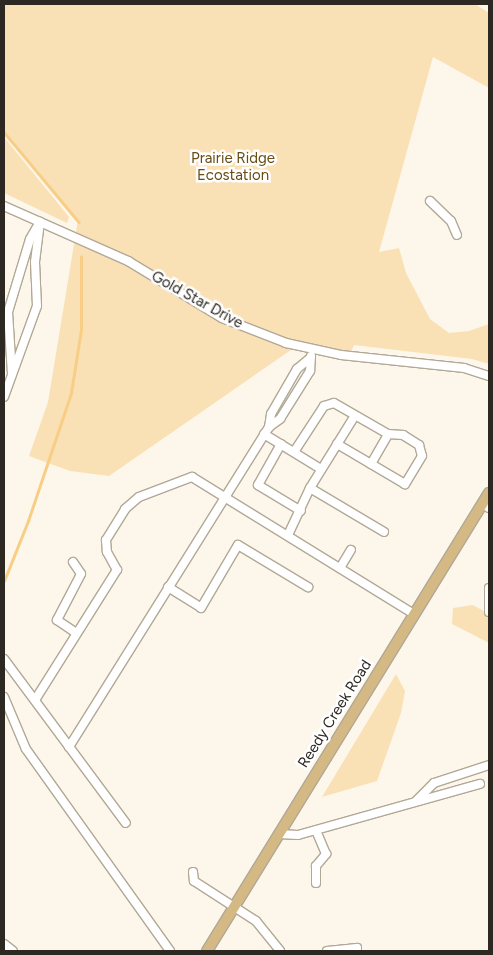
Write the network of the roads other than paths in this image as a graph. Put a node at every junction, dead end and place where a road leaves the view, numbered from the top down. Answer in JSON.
{"nodes":[{"id":1,"x":430,"y":202,"type":"dead end"},
{"id":2,"x":4,"y":206,"type":"edge"},
{"id":3,"x":40,"y":222,"type":"junction"},
{"id":4,"x":457,"y":235,"type":"dead end"},
{"id":5,"x":26,"y":340,"type":"junction"},
{"id":6,"x":9,"y":342,"type":"junction"},
{"id":7,"x":314,"y":350,"type":"junction"},
{"id":8,"x":309,"y":359,"type":"junction"},
{"id":9,"x":12,"y":376,"type":"junction"},
{"id":10,"x":489,"y":376,"type":"edge"},
{"id":11,"x":4,"y":397,"type":"edge"},
{"id":12,"x":354,"y":417,"type":"junction"},
{"id":13,"x":266,"y":430,"type":"junction"},
{"id":14,"x":388,"y":434,"type":"junction"},
{"id":15,"x":281,"y":444,"type":"junction"},
{"id":16,"x":337,"y":444,"type":"junction"},
{"id":17,"x":294,"y":452,"type":"junction"},
{"id":18,"x":371,"y":464,"type":"junction"},
{"id":19,"x":321,"y":469,"type":"junction"},
{"id":20,"x":310,"y":488,"type":"junction"},
{"id":21,"x":489,"y":493,"type":"edge"},
{"id":22,"x":225,"y":496,"type":"junction"},
{"id":23,"x":486,"y":506,"type":"edge"},
{"id":24,"x":301,"y":511,"type":"junction"},
{"id":25,"x":384,"y":532,"type":"dead end"},
{"id":26,"x":288,"y":535,"type":"junction"},
{"id":27,"x":351,"y":550,"type":"dead end"},
{"id":28,"x":73,"y":562,"type":"dead end"},
{"id":29,"x":340,"y":568,"type":"junction"},
{"id":30,"x":308,"y":587,"type":"dead end"},
{"id":31,"x":168,"y":588,"type":"junction"},
{"id":32,"x":489,"y":588,"type":"edge"},
{"id":33,"x":489,"y":612,"type":"edge"},
{"id":34,"x":414,"y":614,"type":"junction"},
{"id":35,"x":76,"y":633,"type":"junction"},
{"id":36,"x":4,"y":659,"type":"edge"},
{"id":37,"x":4,"y":696,"type":"edge"},
{"id":38,"x":35,"y":700,"type":"junction"},
{"id":39,"x":69,"y":747,"type":"junction"},
{"id":40,"x":489,"y":765,"type":"edge"},
{"id":41,"x":480,"y":784,"type":"dead end"},
{"id":42,"x":414,"y":802,"type":"junction"},
{"id":43,"x":126,"y":822,"type":"dead end"},
{"id":44,"x":316,"y":830,"type":"junction"},
{"id":45,"x":279,"y":834,"type":"junction"},
{"id":46,"x":193,"y":872,"type":"dead end"},
{"id":47,"x":316,"y":883,"type":"dead end"},
{"id":48,"x":236,"y":906,"type":"junction"},
{"id":49,"x":4,"y":944,"type":"edge"},
{"id":50,"x":13,"y":951,"type":"edge"},
{"id":51,"x":170,"y":951,"type":"edge"},
{"id":52,"x":207,"y":951,"type":"edge"},
{"id":53,"x":280,"y":951,"type":"edge"},
{"id":54,"x":327,"y":951,"type":"edge"},
{"id":55,"x":358,"y":951,"type":"edge"}],
"edges":[{"from":1,"to":4,"type":"street"},
{"from":2,"to":3,"type":"street","name":"Gold Star Drive"},
{"from":3,"to":5,"type":"street"},
{"from":3,"to":6,"type":"street"},
{"from":3,"to":7,"type":"street","name":"Gold Star Drive"},
{"from":5,"to":6,"type":"street"},
{"from":5,"to":9,"type":"street"},
{"from":6,"to":9,"type":"street"},
{"from":7,"to":8,"type":"street"},
{"from":7,"to":10,"type":"street","name":"Gold Star Drive"},
{"from":8,"to":13,"type":"street"},
{"from":8,"to":13,"type":"street"},
{"from":9,"to":11,"type":"street"},
{"from":12,"to":14,"type":"street"},
{"from":12,"to":16,"type":"street"},
{"from":12,"to":17,"type":"street"},
{"from":13,"to":15,"type":"street"},
{"from":13,"to":22,"type":"street"},
{"from":14,"to":18,"type":"street"},
{"from":14,"to":18,"type":"street"},
{"from":15,"to":17,"type":"street"},
{"from":15,"to":24,"type":"street"},
{"from":16,"to":18,"type":"street"},
{"from":16,"to":19,"type":"street"},
{"from":17,"to":19,"type":"street"},
{"from":19,"to":20,"type":"street"},
{"from":20,"to":24,"type":"street"},
{"from":20,"to":25,"type":"street"},
{"from":21,"to":23,"type":"main road","name":"Reedy Creek Road"},
{"from":22,"to":26,"type":"street"},
{"from":22,"to":31,"type":"street"},
{"from":22,"to":35,"type":"street"},
{"from":23,"to":34,"type":"main road","name":"Reedy Creek Road"},
{"from":24,"to":26,"type":"street"},
{"from":26,"to":29,"type":"street"},
{"from":27,"to":29,"type":"street"},
{"from":28,"to":35,"type":"street"},
{"from":29,"to":34,"type":"street"},
{"from":30,"to":31,"type":"street"},
{"from":31,"to":39,"type":"street"},
{"from":32,"to":33,"type":"street"},
{"from":34,"to":45,"type":"main road","name":"Reedy Creek Road"},
{"from":35,"to":38,"type":"street"},
{"from":36,"to":38,"type":"street"},
{"from":37,"to":51,"type":"street"},
{"from":38,"to":39,"type":"street"},
{"from":39,"to":43,"type":"street"},
{"from":40,"to":42,"type":"street"},
{"from":41,"to":42,"type":"street"},
{"from":42,"to":44,"type":"street"},
{"from":44,"to":45,"type":"street"},
{"from":44,"to":47,"type":"street"},
{"from":45,"to":48,"type":"main road","name":"Reedy Creek Road"},
{"from":46,"to":48,"type":"street"},
{"from":48,"to":52,"type":"main road","name":"Reedy Creek Road"},
{"from":48,"to":53,"type":"street"},
{"from":49,"to":50,"type":"street"},
{"from":54,"to":55,"type":"street"}]}
